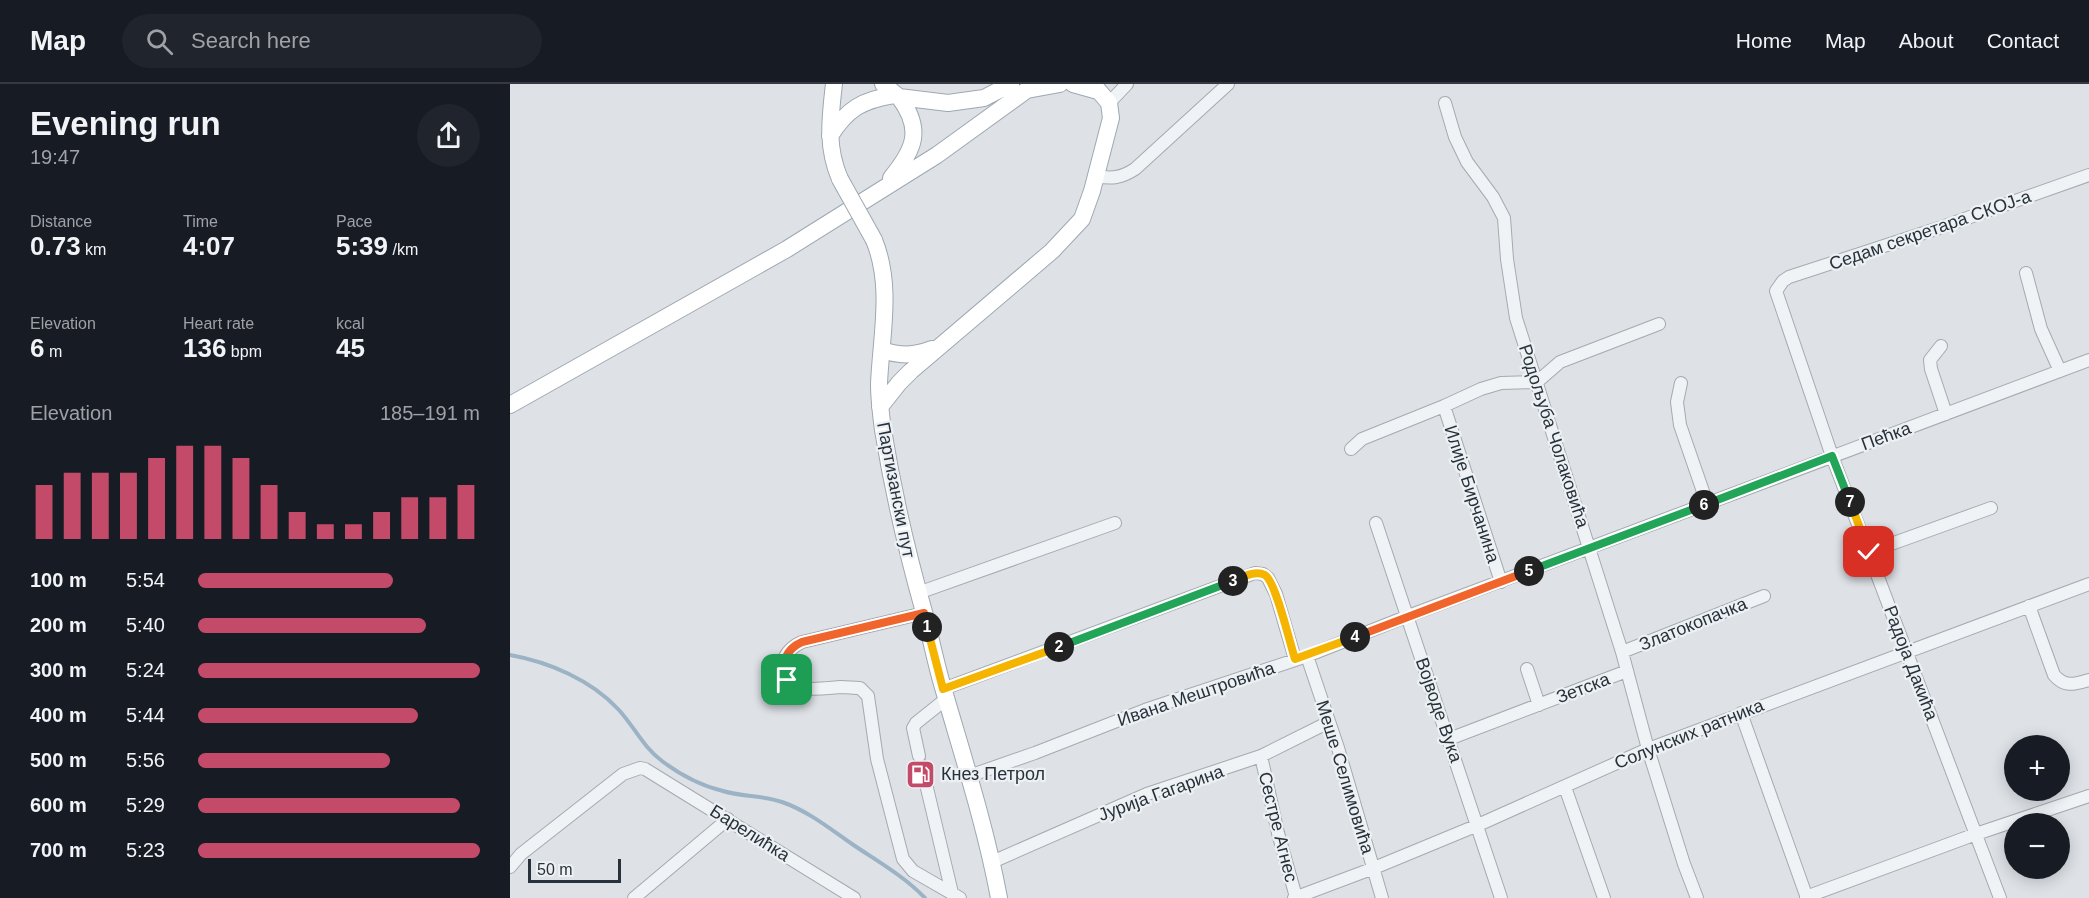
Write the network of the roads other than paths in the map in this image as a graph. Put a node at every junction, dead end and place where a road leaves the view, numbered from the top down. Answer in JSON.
{"nodes":[{"id":1,"x":834,"y":84,"type":"edge"},
{"id":2,"x":1011,"y":84,"type":"edge"},
{"id":3,"x":1060,"y":84,"type":"edge"},
{"id":4,"x":1073,"y":84,"type":"edge"},
{"id":5,"x":1127,"y":84,"type":"edge"},
{"id":6,"x":1228,"y":84,"type":"edge"},
{"id":7,"x":1031,"y":87,"type":"edge"},
{"id":8,"x":892,"y":92,"type":"edge"},
{"id":9,"x":1100,"y":92,"type":"edge"},
{"id":10,"x":1445,"y":103,"type":"dead end"},
{"id":11,"x":830,"y":136,"type":"junction"},
{"id":12,"x":2089,"y":175,"type":"edge"},
{"id":13,"x":1096,"y":176,"type":"junction"},
{"id":14,"x":884,"y":187,"type":"junction"},
{"id":15,"x":2026,"y":273,"type":"dead end"},
{"id":16,"x":1776,"y":291,"type":"joint"},
{"id":17,"x":1659,"y":324,"type":"dead end"},
{"id":18,"x":1941,"y":346,"type":"dead end"},
{"id":19,"x":938,"y":347,"type":"junction"},
{"id":20,"x":882,"y":350,"type":"junction"},
{"id":21,"x":2089,"y":360,"type":"edge"},
{"id":22,"x":2060,"y":371,"type":"junction"},
{"id":23,"x":1537,"y":382,"type":"junction"},
{"id":24,"x":1681,"y":383,"type":"dead end"},
{"id":25,"x":510,"y":405,"type":"edge"},
{"id":26,"x":880,"y":406,"type":"junction"},
{"id":27,"x":1444,"y":406,"type":"junction"},
{"id":28,"x":1946,"y":414,"type":"junction"},
{"id":29,"x":1351,"y":449,"type":"dead end"},
{"id":30,"x":1832,"y":456,"type":"junction"},
{"id":31,"x":1707,"y":503,"type":"junction"},
{"id":32,"x":1991,"y":508,"type":"dead end"},
{"id":33,"x":1115,"y":523,"type":"dead end"},
{"id":34,"x":1376,"y":523,"type":"dead end"},
{"id":35,"x":1590,"y":547,"type":"junction"},
{"id":36,"x":1869,"y":552,"type":"junction"},
{"id":37,"x":1500,"y":582,"type":"junction"},
{"id":38,"x":2089,"y":584,"type":"edge"},
{"id":39,"x":918,"y":593,"type":"junction"},
{"id":40,"x":1764,"y":596,"type":"dead end"},
{"id":41,"x":2029,"y":606,"type":"junction"},
{"id":42,"x":924,"y":613,"type":"junction"},
{"id":43,"x":1408,"y":616,"type":"junction"},
{"id":44,"x":1906,"y":650,"type":"junction"},
{"id":45,"x":1622,"y":652,"type":"junction"},
{"id":46,"x":1301,"y":658,"type":"junction"},
{"id":47,"x":1527,"y":669,"type":"dead end"},
{"id":48,"x":1627,"y":671,"type":"junction"},
{"id":49,"x":2089,"y":680,"type":"edge"},
{"id":50,"x":944,"y":694,"type":"junction"},
{"id":51,"x":1539,"y":705,"type":"junction"},
{"id":52,"x":1741,"y":713,"type":"junction"},
{"id":53,"x":1329,"y":722,"type":"junction"},
{"id":54,"x":1449,"y":739,"type":"junction"},
{"id":55,"x":1648,"y":749,"type":"junction"},
{"id":56,"x":919,"y":756,"type":"tunnel mouth"},
{"id":57,"x":1261,"y":756,"type":"junction"},
{"id":58,"x":969,"y":776,"type":"junction"},
{"id":59,"x":926,"y":784,"type":"tunnel mouth"},
{"id":60,"x":1565,"y":787,"type":"junction"},
{"id":61,"x":2089,"y":796,"type":"edge"},
{"id":62,"x":728,"y":819,"type":"junction"},
{"id":63,"x":1478,"y":825,"type":"junction"},
{"id":64,"x":1976,"y":834,"type":"junction"},
{"id":65,"x":992,"y":862,"type":"junction"},
{"id":66,"x":510,"y":867,"type":"edge"},
{"id":67,"x":1374,"y":868,"type":"junction"},
{"id":68,"x":956,"y":896,"type":"edge"},
{"id":69,"x":1807,"y":897,"type":"edge"},
{"id":70,"x":633,"y":898,"type":"edge"},
{"id":71,"x":854,"y":898,"type":"edge"},
{"id":72,"x":999,"y":898,"type":"edge"},
{"id":73,"x":1295,"y":898,"type":"edge"},
{"id":74,"x":1382,"y":898,"type":"edge"},
{"id":75,"x":1501,"y":898,"type":"edge"},
{"id":76,"x":1604,"y":898,"type":"edge"},
{"id":77,"x":1697,"y":898,"type":"edge"},
{"id":78,"x":2000,"y":898,"type":"edge"}],
"edges":[{"from":1,"to":11,"type":"main road","name":"Партизански пут"},
{"from":2,"to":8,"type":"main road"},
{"from":3,"to":7,"type":"main road"},
{"from":4,"to":9,"type":"main road"},
{"from":5,"to":9,"type":"street"},
{"from":6,"to":13,"type":"street"},
{"from":7,"to":14,"type":"main road"},
{"from":8,"to":11,"type":"main road"},
{"from":8,"to":14,"type":"main road"},
{"from":9,"to":13,"type":"main road"},
{"from":10,"to":23,"type":"street","name":"Родољуба Чолаковића"},
{"from":11,"to":20,"type":"main road","name":"Партизански пут","bridge":true},
{"from":12,"to":16,"type":"street","name":"Седам секретара СКОЈ-а"},
{"from":13,"to":19,"type":"main road"},
{"from":14,"to":25,"type":"main road"},
{"from":15,"to":22,"type":"street"},
{"from":16,"to":30,"type":"street","name":"Радоја Дакића"},
{"from":17,"to":23,"type":"street"},
{"from":18,"to":28,"type":"street"},
{"from":19,"to":20,"type":"main road"},
{"from":19,"to":26,"type":"main road"},
{"from":20,"to":26,"type":"main road","name":"Партизански пут"},
{"from":21,"to":22,"type":"street","name":"Пећка"},
{"from":22,"to":28,"type":"street","name":"Пећка"},
{"from":23,"to":27,"type":"street"},
{"from":23,"to":35,"type":"street","name":"Родољуба Чолаковића"},
{"from":24,"to":31,"type":"street"},
{"from":26,"to":39,"type":"main road","name":"Партизански пут"},
{"from":27,"to":29,"type":"street"},
{"from":27,"to":37,"type":"street","name":"Илије Бирчанина"},
{"from":28,"to":30,"type":"street","name":"Пећка"},
{"from":30,"to":31,"type":"street","name":"Пећка"},
{"from":30,"to":36,"type":"street","name":"Радоја Дакића"},
{"from":31,"to":35,"type":"street","name":"Пећка"},
{"from":32,"to":36,"type":"street"},
{"from":33,"to":39,"type":"street"},
{"from":34,"to":43,"type":"street","name":"Војводе Вука"},
{"from":35,"to":37,"type":"street","name":"Ивана Мештровића"},
{"from":35,"to":45,"type":"street","name":"Родољуба Чолаковића"},
{"from":36,"to":44,"type":"street","name":"Радоја Дакића"},
{"from":37,"to":43,"type":"street","name":"Ивана Мештровића"},
{"from":38,"to":41,"type":"street","name":"Солунских ратника"},
{"from":39,"to":42,"type":"main road","name":"Партизански пут"},
{"from":40,"to":45,"type":"street","name":"Златокопачка"},
{"from":41,"to":44,"type":"street","name":"Солунских ратника"},
{"from":41,"to":49,"type":"street"},
{"from":42,"to":50,"type":"main road","name":"Партизански пут"},
{"from":42,"to":68,"type":"street"},
{"from":43,"to":46,"type":"street","name":"Ивана Мештровића"},
{"from":43,"to":54,"type":"street","name":"Војводе Вука"},
{"from":44,"to":52,"type":"street","name":"Солунских ратника"},
{"from":44,"to":64,"type":"street","name":"Радоја Дакића"},
{"from":45,"to":48,"type":"street","name":"Родољуба Чолаковића"},
{"from":46,"to":50,"type":"street","name":"Меше Селимовића"},
{"from":46,"to":53,"type":"street","name":"Меше Селимовића"},
{"from":46,"to":58,"type":"street","name":"Ивана Мештровића"},
{"from":47,"to":51,"type":"street","name":"Зетска"},
{"from":48,"to":51,"type":"street","name":"Зетска"},
{"from":48,"to":55,"type":"street","name":"Родољуба Чолаковића"},
{"from":50,"to":56,"type":"street"},
{"from":50,"to":58,"type":"main road","name":"Партизански пут"},
{"from":51,"to":54,"type":"street","name":"Зетска"},
{"from":52,"to":55,"type":"street","name":"Солунских ратника"},
{"from":52,"to":69,"type":"street"},
{"from":53,"to":57,"type":"street","name":"Јурија Гагарина"},
{"from":53,"to":67,"type":"street","name":"Меше Селимовића"},
{"from":54,"to":63,"type":"street","name":"Војводе Вука"},
{"from":55,"to":60,"type":"street","name":"Солунских ратника"},
{"from":55,"to":77,"type":"street","name":"Родољуба Чолаковића"},
{"from":57,"to":65,"type":"street","name":"Јурија Гагарина"},
{"from":57,"to":73,"type":"street","name":"Сестре Агнес"},
{"from":58,"to":65,"type":"main road","name":"Партизански пут"},
{"from":59,"to":68,"type":"street"},
{"from":60,"to":63,"type":"street","name":"Солунских ратника"},
{"from":60,"to":76,"type":"street"},
{"from":61,"to":64,"type":"street"},
{"from":62,"to":66,"type":"street","name":"Барелићка"},
{"from":62,"to":70,"type":"street"},
{"from":62,"to":71,"type":"street","name":"Барелићка"},
{"from":63,"to":67,"type":"street","name":"Солунских ратника"},
{"from":63,"to":75,"type":"street","name":"Војводе Вука"},
{"from":64,"to":69,"type":"street"},
{"from":64,"to":78,"type":"street","name":"Радоја Дакића"},
{"from":65,"to":72,"type":"main road","name":"Партизански пут"},
{"from":67,"to":73,"type":"street","name":"Солунских ратника"},
{"from":67,"to":74,"type":"street","name":"Меше Селимовића"}]}
